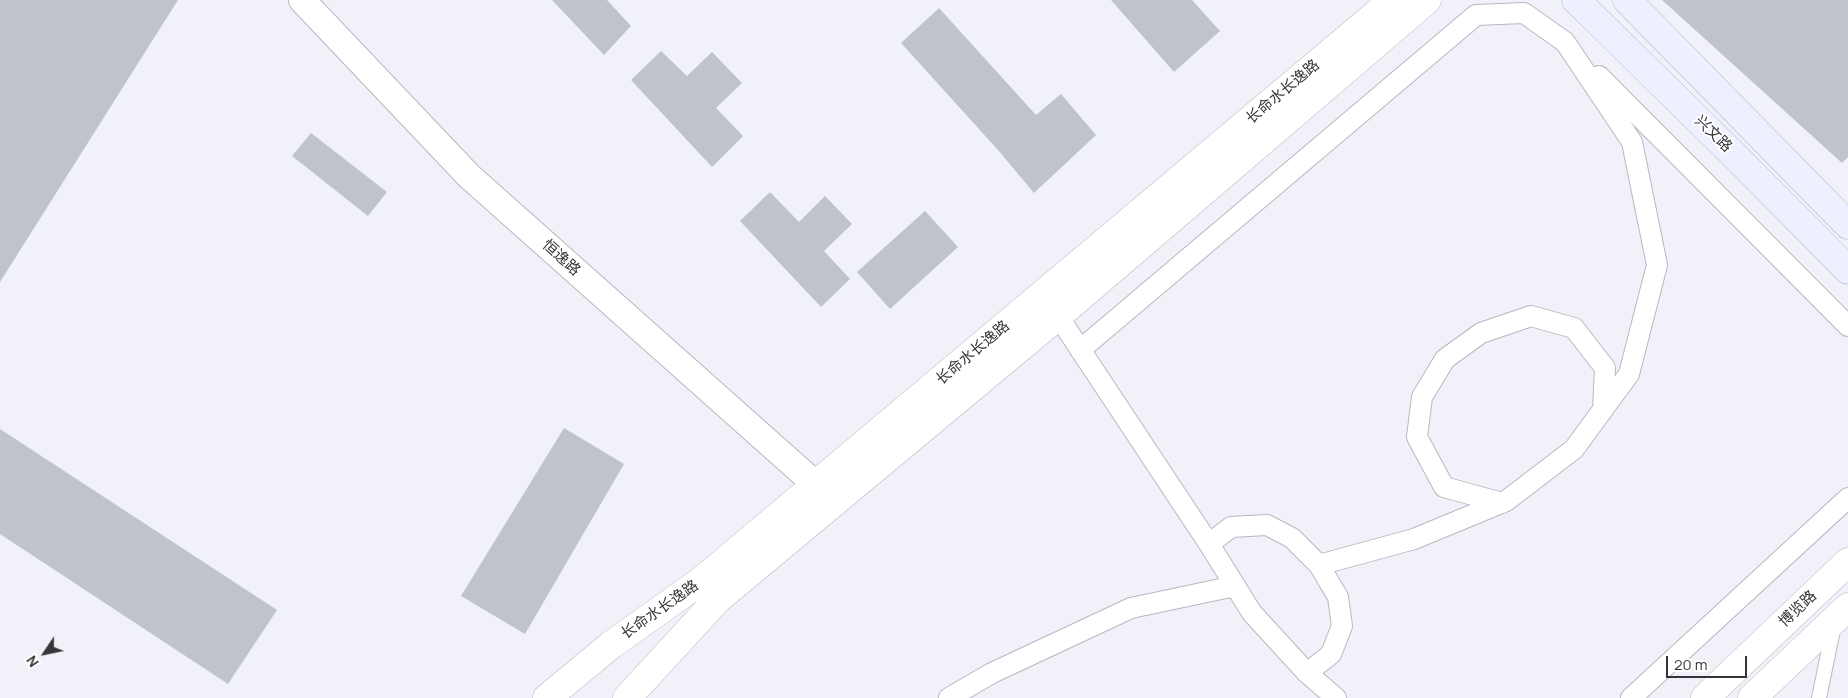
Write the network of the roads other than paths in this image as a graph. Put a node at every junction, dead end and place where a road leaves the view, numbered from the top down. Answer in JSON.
{"nodes":[{"id":1,"x":302,"y":0,"type":"edge"},
{"id":2,"x":1394,"y":0,"type":"edge"},
{"id":3,"x":1427,"y":0,"type":"edge"},
{"id":4,"x":1576,"y":0,"type":"edge"},
{"id":5,"x":1627,"y":0,"type":"edge"},
{"id":6,"x":1565,"y":42,"type":"junction"},
{"id":7,"x":1848,"y":226,"type":"edge"},
{"id":8,"x":1848,"y":270,"type":"edge"},
{"id":9,"x":1058,"y":316,"type":"junction"},
{"id":10,"x":1848,"y":326,"type":"edge"},
{"id":11,"x":1080,"y":350,"type":"junction"},
{"id":12,"x":1603,"y":410,"type":"junction"},
{"id":13,"x":825,"y":493,"type":"junction"},
{"id":14,"x":1848,"y":498,"type":"edge"},
{"id":15,"x":1502,"y":502,"type":"junction"},
{"id":16,"x":1210,"y":544,"type":"junction"},
{"id":17,"x":1848,"y":562,"type":"edge"},
{"id":18,"x":1319,"y":565,"type":"junction"},
{"id":19,"x":1235,"y":586,"type":"junction"},
{"id":20,"x":1842,"y":613,"type":"edge"},
{"id":21,"x":1307,"y":673,"type":"junction"},
{"id":22,"x":547,"y":698,"type":"edge"},
{"id":23,"x":627,"y":698,"type":"edge"},
{"id":24,"x":949,"y":698,"type":"edge"},
{"id":25,"x":1336,"y":698,"type":"edge"},
{"id":26,"x":1630,"y":698,"type":"edge"},
{"id":27,"x":1705,"y":698,"type":"edge"},
{"id":28,"x":1752,"y":698,"type":"edge"},
{"id":29,"x":1819,"y":698,"type":"edge"}],
"edges":[{"from":1,"to":13,"type":"street","name":"恒逸路"},
{"from":2,"to":13,"type":"street","name":"长命水长逸路"},
{"from":3,"to":9,"type":"street","name":"长命水长逸路"},
{"from":4,"to":8,"type":"main road","name":"兴文路"},
{"from":5,"to":7,"type":"main road"},
{"from":6,"to":10,"type":"street"},
{"from":6,"to":11,"type":"street"},
{"from":6,"to":12,"type":"street"},
{"from":9,"to":11,"type":"street"},
{"from":9,"to":13,"type":"street","name":"长命水长逸路"},
{"from":11,"to":16,"type":"street"},
{"from":12,"to":15,"type":"street"},
{"from":12,"to":15,"type":"street"},
{"from":13,"to":22,"type":"street","name":"长命水长逸路"},
{"from":13,"to":23,"type":"street","name":"长命水长逸路"},
{"from":14,"to":26,"type":"street"},
{"from":15,"to":18,"type":"street"},
{"from":16,"to":18,"type":"street"},
{"from":16,"to":19,"type":"street"},
{"from":17,"to":27,"type":"street","name":"博览路"},
{"from":18,"to":21,"type":"street"},
{"from":19,"to":21,"type":"street"},
{"from":19,"to":24,"type":"street"},
{"from":20,"to":28,"type":"street"},
{"from":20,"to":29,"type":"lane"},
{"from":21,"to":25,"type":"street"}]}
